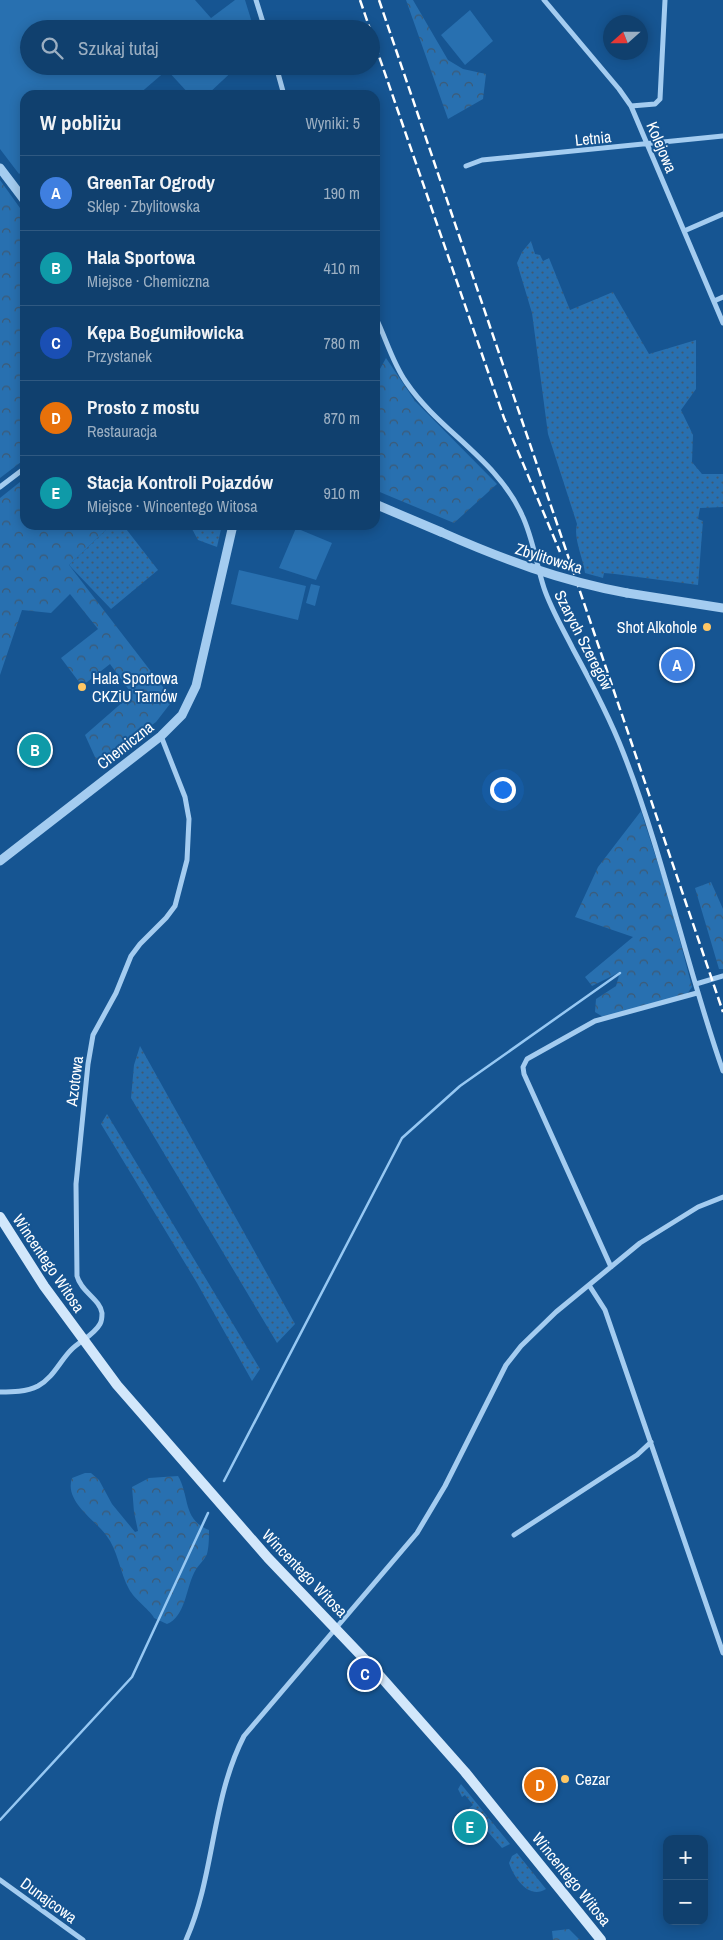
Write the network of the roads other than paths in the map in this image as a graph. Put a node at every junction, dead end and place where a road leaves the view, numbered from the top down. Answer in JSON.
{"nodes":[{"id":1,"x":256,"y":0,"type":"edge"},
{"id":2,"x":544,"y":0,"type":"edge"},
{"id":3,"x":665,"y":0,"type":"edge"},
{"id":4,"x":262,"y":20,"type":"edge"},
{"id":5,"x":278,"y":75,"type":"edge"},
{"id":6,"x":283,"y":90,"type":"edge"},
{"id":7,"x":631,"y":106,"type":"junction"},
{"id":8,"x":723,"y":136,"type":"edge"},
{"id":9,"x":647,"y":145,"type":"junction"},
{"id":10,"x":466,"y":166,"type":"dead end"},
{"id":11,"x":0,"y":168,"type":"edge"},
{"id":12,"x":20,"y":194,"type":"edge"},
{"id":13,"x":723,"y":214,"type":"edge"},
{"id":14,"x":684,"y":231,"type":"junction"},
{"id":15,"x":723,"y":297,"type":"edge"},
{"id":16,"x":714,"y":301,"type":"junction"},
{"id":17,"x":723,"y":323,"type":"edge"},
{"id":18,"x":380,"y":327,"type":"edge"},
{"id":19,"x":20,"y":472,"type":"edge"},
{"id":20,"x":0,"y":487,"type":"edge"},
{"id":21,"x":380,"y":506,"type":"edge"},
{"id":22,"x":232,"y":530,"type":"edge"},
{"id":23,"x":723,"y":608,"type":"edge"},
{"id":24,"x":161,"y":736,"type":"junction"},
{"id":25,"x":0,"y":861,"type":"edge"},
{"id":26,"x":723,"y":976,"type":"edge"},
{"id":27,"x":696,"y":984,"type":"junction"},
{"id":28,"x":697,"y":993,"type":"junction"},
{"id":29,"x":723,"y":1071,"type":"edge"},
{"id":30,"x":723,"y":1198,"type":"edge"},
{"id":31,"x":0,"y":1217,"type":"edge"},
{"id":32,"x":611,"y":1267,"type":"junction"},
{"id":33,"x":589,"y":1285,"type":"junction"},
{"id":34,"x":83,"y":1340,"type":"junction"},
{"id":35,"x":0,"y":1392,"type":"edge"},
{"id":36,"x":651,"y":1442,"type":"junction"},
{"id":37,"x":514,"y":1535,"type":"dead end"},
{"id":38,"x":336,"y":1628,"type":"junction"},
{"id":39,"x":723,"y":1653,"type":"edge"},
{"id":40,"x":0,"y":1880,"type":"edge"},
{"id":41,"x":83,"y":1940,"type":"edge"},
{"id":42,"x":186,"y":1940,"type":"edge"},
{"id":43,"x":601,"y":1940,"type":"edge"}],
"edges":[{"from":1,"to":4,"type":"street"},
{"from":2,"to":7,"type":"street","name":"Kolejowa"},
{"from":3,"to":7,"type":"street"},
{"from":5,"to":6,"type":"street"},
{"from":7,"to":9,"type":"street","name":"Kolejowa"},
{"from":8,"to":9,"type":"street","name":"Letnia"},
{"from":9,"to":10,"type":"street","name":"Letnia"},
{"from":9,"to":14,"type":"street","name":"Kolejowa"},
{"from":11,"to":12,"type":"street"},
{"from":13,"to":14,"type":"street"},
{"from":14,"to":16,"type":"street","name":"Kolejowa"},
{"from":15,"to":16,"type":"street"},
{"from":16,"to":17,"type":"street","name":"Kolejowa"},
{"from":18,"to":27,"type":"street","name":"Szarych Szeregów"},
{"from":19,"to":20,"type":"street"},
{"from":21,"to":23,"type":"street","name":"Zbylitowska","bridge":true},
{"from":22,"to":24,"type":"street","name":"Chemiczna"},
{"from":24,"to":25,"type":"street","name":"Chemiczna"},
{"from":24,"to":34,"type":"street","name":"Azotowa"},
{"from":26,"to":27,"type":"street"},
{"from":27,"to":28,"type":"street","name":"Szarych Szeregów"},
{"from":28,"to":29,"type":"street","name":"Szarych Szeregów"},
{"from":28,"to":32,"type":"street"},
{"from":30,"to":32,"type":"street"},
{"from":31,"to":34,"type":"main road","name":"Wincentego Witosa"},
{"from":32,"to":33,"type":"street"},
{"from":33,"to":36,"type":"street"},
{"from":33,"to":38,"type":"street"},
{"from":34,"to":35,"type":"street","name":"Azotowa"},
{"from":34,"to":38,"type":"main road","name":"Wincentego Witosa"},
{"from":36,"to":37,"type":"street"},
{"from":36,"to":39,"type":"street"},
{"from":38,"to":42,"type":"street"},
{"from":38,"to":43,"type":"main road","name":"Wincentego Witosa"},
{"from":40,"to":41,"type":"street","name":"Dunajcowa"}]}
